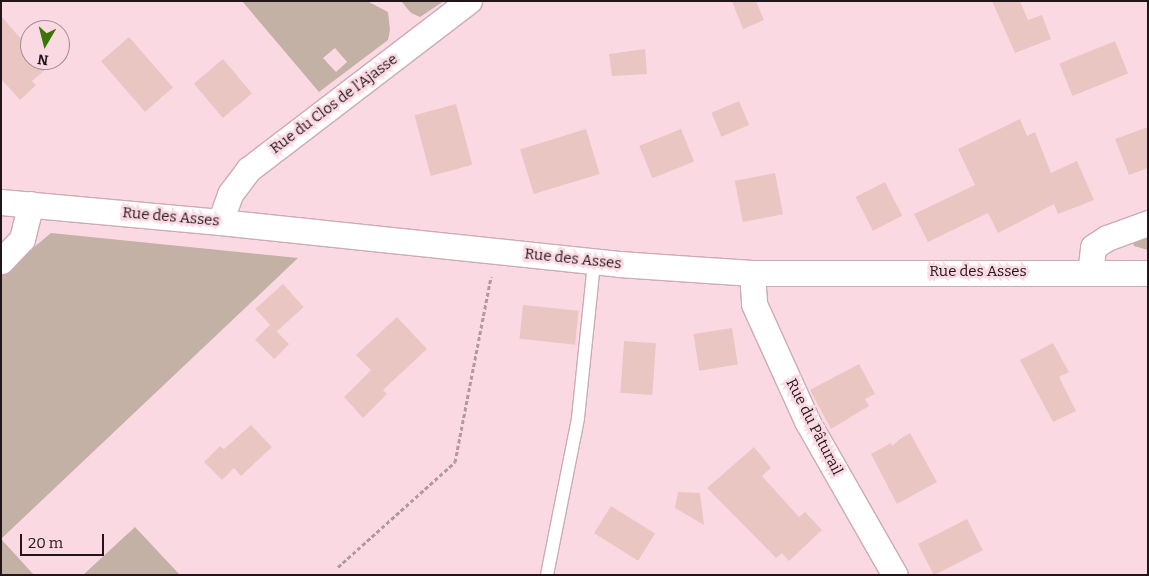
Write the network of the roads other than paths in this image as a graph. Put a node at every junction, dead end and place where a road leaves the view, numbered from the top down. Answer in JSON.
{"nodes":[{"id":1,"x":469,"y":1,"type":"edge"},
{"id":2,"x":1,"y":202,"type":"edge"},
{"id":3,"x":31,"y":204,"type":"junction"},
{"id":4,"x":220,"y":222,"type":"junction"},
{"id":5,"x":1148,"y":223,"type":"edge"},
{"id":6,"x":1,"y":261,"type":"edge"},
{"id":7,"x":594,"y":262,"type":"junction"},
{"id":8,"x":1090,"y":272,"type":"junction"},
{"id":9,"x":1148,"y":272,"type":"edge"},
{"id":10,"x":752,"y":273,"type":"junction"},
{"id":11,"x":548,"y":575,"type":"edge"},
{"id":12,"x":895,"y":575,"type":"edge"}],
"edges":[{"from":1,"to":4,"type":"street","name":"Rue du Clos de l'Ajasse"},
{"from":2,"to":3,"type":"street","name":"Rue des Asses"},
{"from":3,"to":4,"type":"street","name":"Rue des Asses"},
{"from":3,"to":6,"type":"street"},
{"from":4,"to":7,"type":"street","name":"Rue des Asses"},
{"from":5,"to":8,"type":"street"},
{"from":7,"to":10,"type":"street","name":"Rue des Asses"},
{"from":7,"to":11,"type":"lane"},
{"from":8,"to":9,"type":"street","name":"Rue des Asses"},
{"from":8,"to":10,"type":"street","name":"Rue des Asses"},
{"from":10,"to":12,"type":"street","name":"Rue du Pâturail"}]}
